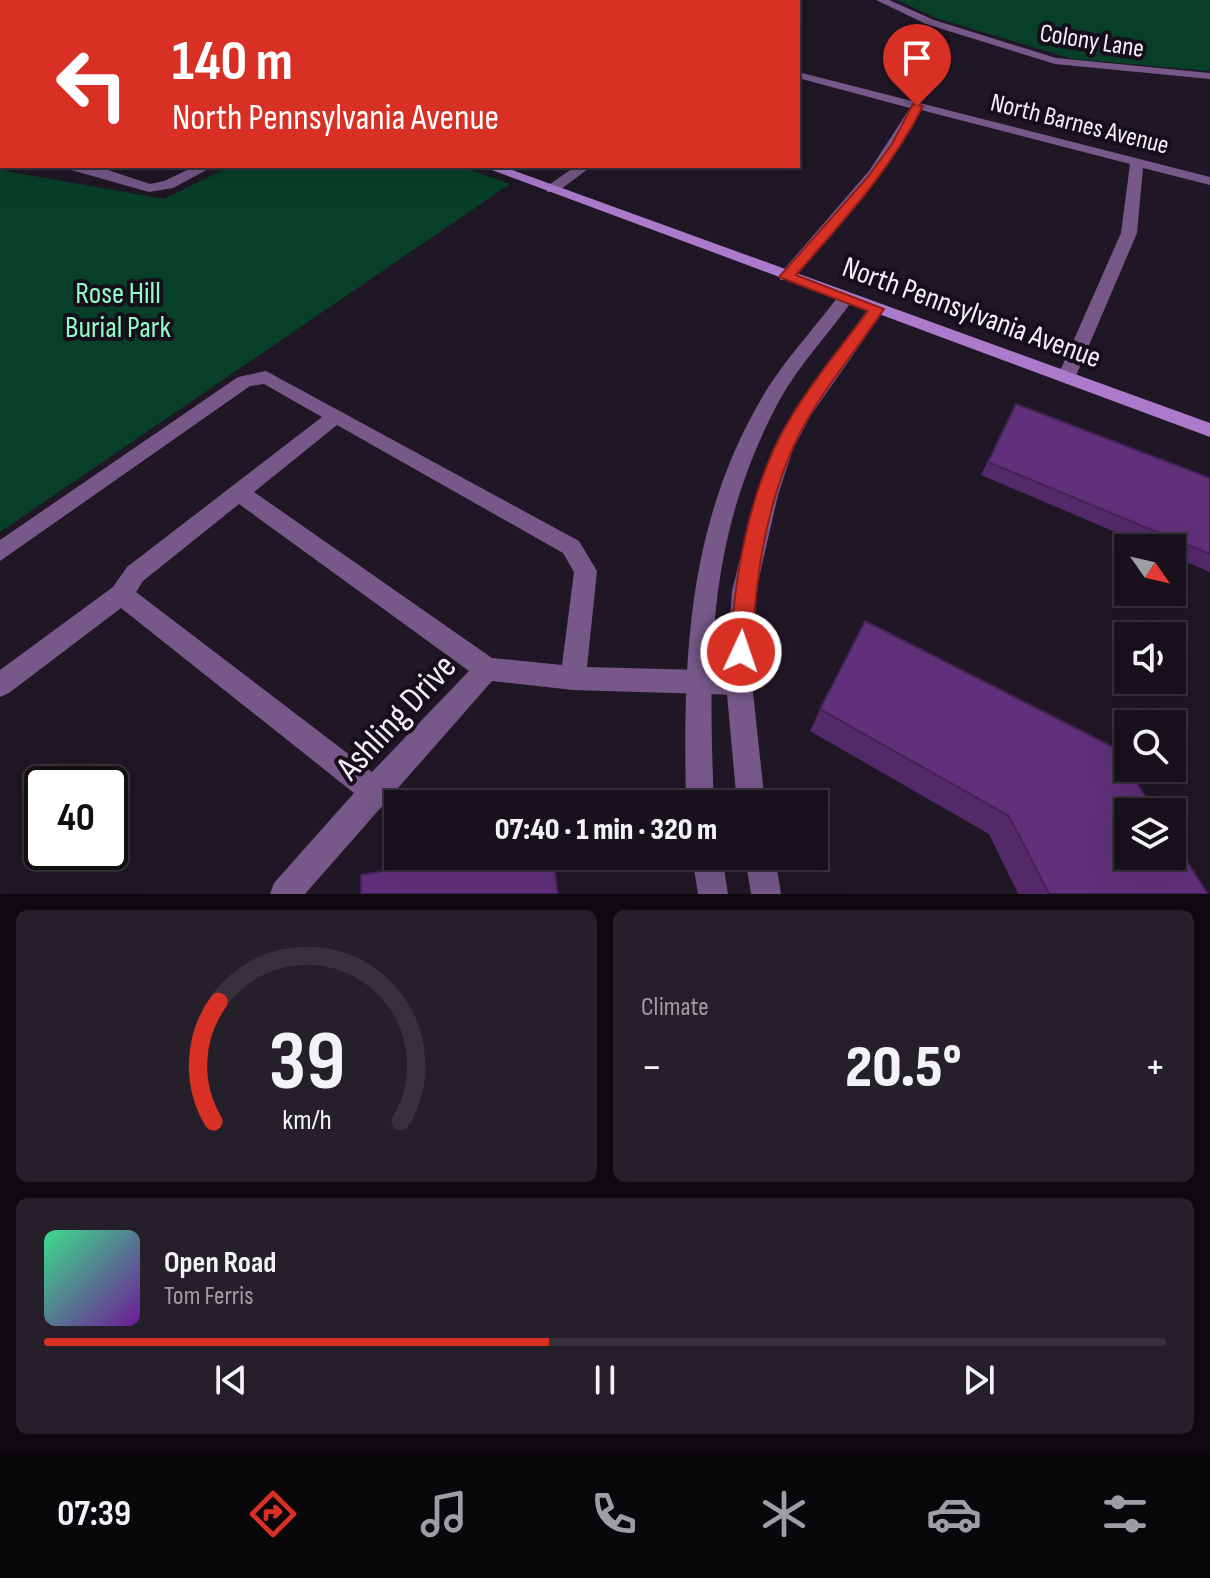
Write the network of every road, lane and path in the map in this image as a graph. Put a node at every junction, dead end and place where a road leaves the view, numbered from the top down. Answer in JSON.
{"nodes":[{"id":1,"x":881,"y":0,"type":"edge"},
{"id":2,"x":800,"y":76,"type":"edge"},
{"id":3,"x":1210,"y":76,"type":"edge"},
{"id":4,"x":917,"y":106,"type":"junction"},
{"id":5,"x":1137,"y":162,"type":"junction"},
{"id":6,"x":75,"y":168,"type":"edge"},
{"id":7,"x":203,"y":168,"type":"edge"},
{"id":8,"x":494,"y":168,"type":"edge"},
{"id":9,"x":582,"y":168,"type":"edge"},
{"id":10,"x":1210,"y":181,"type":"edge"},
{"id":11,"x":552,"y":189,"type":"junction"},
{"id":12,"x":786,"y":277,"type":"junction"},
{"id":13,"x":846,"y":298,"type":"junction"},
{"id":14,"x":877,"y":309,"type":"junction"},
{"id":15,"x":1066,"y":378,"type":"junction"},
{"id":16,"x":336,"y":416,"type":"junction"},
{"id":17,"x":1210,"y":430,"type":"edge"},
{"id":18,"x":238,"y":492,"type":"junction"},
{"id":19,"x":0,"y":552,"type":"edge"},
{"id":20,"x":121,"y":594,"type":"junction"},
{"id":21,"x":487,"y":669,"type":"junction"},
{"id":22,"x":573,"y":678,"type":"junction"},
{"id":23,"x":696,"y":681,"type":"junction"},
{"id":24,"x":739,"y":683,"type":"junction"},
{"id":25,"x":0,"y":685,"type":"edge"},
{"id":26,"x":700,"y":790,"type":"edge"},
{"id":27,"x":750,"y":790,"type":"edge"},
{"id":28,"x":374,"y":791,"type":"junction"},
{"id":29,"x":709,"y":870,"type":"edge"},
{"id":30,"x":762,"y":870,"type":"edge"},
{"id":31,"x":285,"y":894,"type":"edge"},
{"id":32,"x":713,"y":894,"type":"edge"},
{"id":33,"x":766,"y":894,"type":"edge"}],
"edges":[{"from":1,"to":3,"type":"street","name":"Colony Lane"},
{"from":2,"to":4,"type":"street","name":"North Barnes Avenue"},
{"from":4,"to":5,"type":"street","name":"North Barnes Avenue"},
{"from":4,"to":12,"type":"street"},
{"from":5,"to":10,"type":"street","name":"North Barnes Avenue"},
{"from":5,"to":15,"type":"street"},
{"from":6,"to":7,"type":"street"},
{"from":8,"to":11,"type":"main road","name":"North Pennsylvania Avenue"},
{"from":9,"to":11,"type":"street"},
{"from":11,"to":12,"type":"main road","name":"North Pennsylvania Avenue"},
{"from":12,"to":13,"type":"main road","name":"North Pennsylvania Avenue"},
{"from":13,"to":14,"type":"main road","name":"North Pennsylvania Avenue"},
{"from":13,"to":23,"type":"street"},
{"from":14,"to":15,"type":"main road","name":"North Pennsylvania Avenue"},
{"from":14,"to":24,"type":"street"},
{"from":15,"to":17,"type":"main road","name":"North Pennsylvania Avenue"},
{"from":16,"to":18,"type":"street"},
{"from":16,"to":19,"type":"street"},
{"from":16,"to":22,"type":"street"},
{"from":18,"to":20,"type":"street"},
{"from":18,"to":21,"type":"street"},
{"from":20,"to":25,"type":"street"},
{"from":20,"to":28,"type":"street"},
{"from":21,"to":22,"type":"street","name":"Ashling Drive"},
{"from":21,"to":28,"type":"street","name":"Ashling Drive"},
{"from":22,"to":23,"type":"street","name":"Ashling Drive"},
{"from":23,"to":24,"type":"street","name":"Ashling Drive"},
{"from":23,"to":26,"type":"street"},
{"from":24,"to":27,"type":"street"},
{"from":28,"to":31,"type":"street","name":"Ashling Drive"},
{"from":29,"to":32,"type":"street"},
{"from":30,"to":33,"type":"street"}]}
